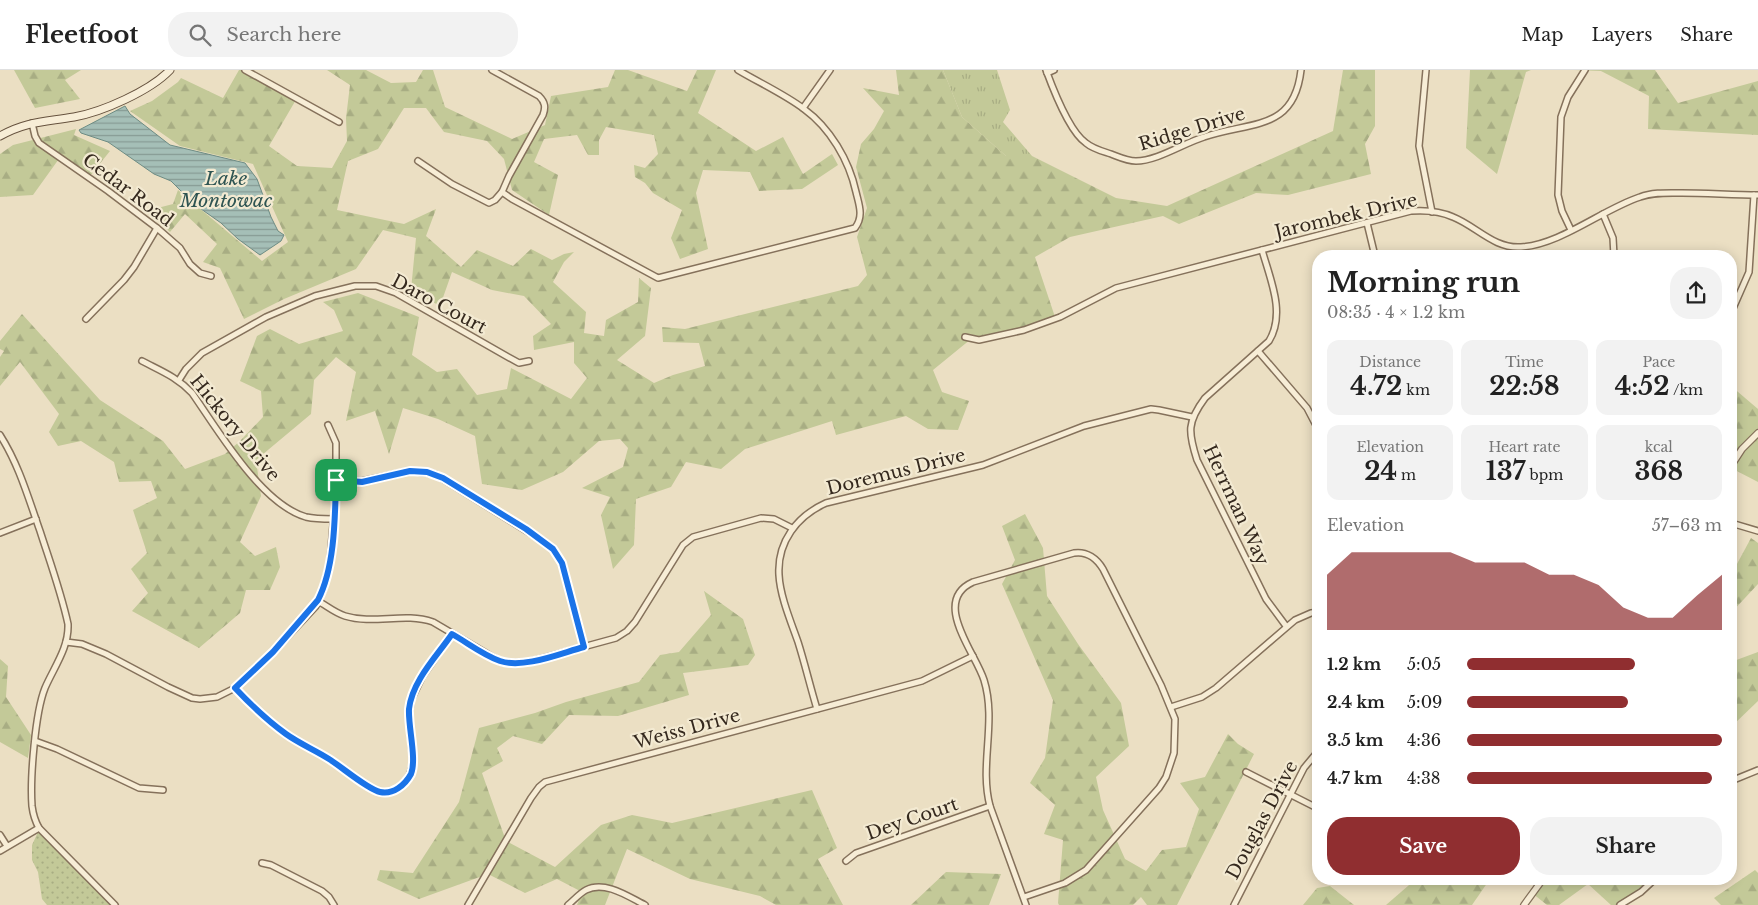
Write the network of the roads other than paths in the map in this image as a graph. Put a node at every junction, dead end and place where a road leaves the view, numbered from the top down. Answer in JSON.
{"nodes":[{"id":1,"x":170,"y":70,"type":"edge"},
{"id":2,"x":245,"y":70,"type":"edge"},
{"id":3,"x":492,"y":70,"type":"edge"},
{"id":4,"x":738,"y":70,"type":"edge"},
{"id":5,"x":830,"y":70,"type":"edge"},
{"id":6,"x":1054,"y":70,"type":"edge"},
{"id":7,"x":1301,"y":70,"type":"edge"},
{"id":8,"x":1426,"y":70,"type":"edge"},
{"id":9,"x":1585,"y":70,"type":"edge"},
{"id":10,"x":1047,"y":72,"type":"edge"},
{"id":11,"x":803,"y":108,"type":"junction"},
{"id":12,"x":340,"y":122,"type":"dead end"},
{"id":13,"x":32,"y":123,"type":"junction"},
{"id":14,"x":0,"y":136,"type":"edge"},
{"id":15,"x":418,"y":161,"type":"dead end"},
{"id":16,"x":502,"y":192,"type":"junction"},
{"id":17,"x":1756,"y":195,"type":"edge"},
{"id":18,"x":1432,"y":212,"type":"junction"},
{"id":19,"x":1603,"y":214,"type":"junction"},
{"id":20,"x":1367,"y":223,"type":"junction"},
{"id":21,"x":157,"y":228,"type":"junction"},
{"id":22,"x":1571,"y":230,"type":"junction"},
{"id":23,"x":1262,"y":250,"type":"junction"},
{"id":24,"x":1374,"y":250,"type":"edge"},
{"id":25,"x":1614,"y":250,"type":"edge"},
{"id":26,"x":211,"y":276,"type":"dead end"},
{"id":27,"x":1737,"y":299,"type":"edge"},
{"id":28,"x":86,"y":319,"type":"dead end"},
{"id":29,"x":965,"y":337,"type":"dead end"},
{"id":30,"x":1258,"y":351,"type":"junction"},
{"id":31,"x":142,"y":361,"type":"dead end"},
{"id":32,"x":529,"y":361,"type":"dead end"},
{"id":33,"x":179,"y":380,"type":"junction"},
{"id":34,"x":1192,"y":417,"type":"junction"},
{"id":35,"x":1312,"y":418,"type":"edge"},
{"id":36,"x":328,"y":425,"type":"dead end"},
{"id":37,"x":1758,"y":433,"type":"edge"},
{"id":38,"x":0,"y":435,"type":"edge"},
{"id":39,"x":1737,"y":457,"type":"edge"},
{"id":40,"x":336,"y":480,"type":"junction"},
{"id":41,"x":36,"y":519,"type":"junction"},
{"id":42,"x":334,"y":519,"type":"junction"},
{"id":43,"x":1737,"y":526,"type":"edge"},
{"id":44,"x":792,"y":528,"type":"junction"},
{"id":45,"x":1758,"y":531,"type":"edge"},
{"id":46,"x":0,"y":533,"type":"edge"},
{"id":47,"x":318,"y":600,"type":"junction"},
{"id":48,"x":1312,"y":614,"type":"edge"},
{"id":49,"x":1286,"y":626,"type":"junction"},
{"id":50,"x":452,"y":634,"type":"junction"},
{"id":51,"x":66,"y":642,"type":"junction"},
{"id":52,"x":584,"y":647,"type":"junction"},
{"id":53,"x":973,"y":656,"type":"junction"},
{"id":54,"x":235,"y":688,"type":"junction"},
{"id":55,"x":1171,"y":707,"type":"junction"},
{"id":56,"x":817,"y":709,"type":"junction"},
{"id":57,"x":35,"y":741,"type":"junction"},
{"id":58,"x":1312,"y":757,"type":"edge"},
{"id":59,"x":1758,"y":770,"type":"edge"},
{"id":60,"x":1246,"y":772,"type":"dead end"},
{"id":61,"x":1737,"y":779,"type":"edge"},
{"id":62,"x":163,"y":790,"type":"dead end"},
{"id":63,"x":1290,"y":794,"type":"junction"},
{"id":64,"x":1312,"y":805,"type":"edge"},
{"id":65,"x":990,"y":806,"type":"junction"},
{"id":66,"x":39,"y":828,"type":"junction"},
{"id":67,"x":0,"y":835,"type":"edge"},
{"id":68,"x":7,"y":846,"type":"junction"},
{"id":69,"x":0,"y":851,"type":"edge"},
{"id":70,"x":846,"y":862,"type":"dead end"},
{"id":71,"x":262,"y":863,"type":"dead end"},
{"id":72,"x":1539,"y":885,"type":"edge"},
{"id":73,"x":1649,"y":885,"type":"edge"},
{"id":74,"x":1024,"y":897,"type":"junction"},
{"id":75,"x":115,"y":905,"type":"edge"},
{"id":76,"x":334,"y":905,"type":"edge"},
{"id":77,"x":468,"y":905,"type":"edge"},
{"id":78,"x":568,"y":905,"type":"edge"},
{"id":79,"x":645,"y":905,"type":"edge"},
{"id":80,"x":1026,"y":905,"type":"edge"},
{"id":81,"x":1234,"y":905,"type":"edge"},
{"id":82,"x":1524,"y":905,"type":"edge"},
{"id":83,"x":1620,"y":905,"type":"edge"}],
"edges":[{"from":1,"to":13,"type":"main road"},
{"from":2,"to":12,"type":"street"},
{"from":3,"to":16,"type":"street"},
{"from":4,"to":11,"type":"street"},
{"from":5,"to":11,"type":"street"},
{"from":6,"to":10,"type":"street"},
{"from":7,"to":10,"type":"street","name":"Ridge Drive"},
{"from":8,"to":18,"type":"street"},
{"from":9,"to":22,"type":"street"},
{"from":11,"to":16,"type":"street"},
{"from":13,"to":14,"type":"main road"},
{"from":13,"to":21,"type":"street","name":"Cedar Road"},
{"from":15,"to":16,"type":"street"},
{"from":17,"to":19,"type":"street","name":"Jarombek Drive"},
{"from":17,"to":27,"type":"street"},
{"from":18,"to":20,"type":"street","name":"Jarombek Drive"},
{"from":18,"to":22,"type":"street","name":"Jarombek Drive"},
{"from":19,"to":22,"type":"street","name":"Jarombek Drive"},
{"from":19,"to":25,"type":"street"},
{"from":20,"to":23,"type":"street","name":"Jarombek Drive"},
{"from":20,"to":24,"type":"street"},
{"from":21,"to":26,"type":"street","name":"Cedar Road"},
{"from":21,"to":28,"type":"street"},
{"from":23,"to":29,"type":"street","name":"Jarombek Drive"},
{"from":23,"to":30,"type":"street"},
{"from":30,"to":34,"type":"street"},
{"from":30,"to":35,"type":"street"},
{"from":31,"to":33,"type":"street","name":"Hickory Drive"},
{"from":32,"to":33,"type":"street","name":"Daro Court"},
{"from":33,"to":42,"type":"street","name":"Hickory Drive"},
{"from":34,"to":44,"type":"street","name":"Doremus Drive"},
{"from":34,"to":49,"type":"street","name":"Herrman Way"},
{"from":36,"to":40,"type":"street"},
{"from":37,"to":39,"type":"street"},
{"from":38,"to":41,"type":"street"},
{"from":40,"to":42,"type":"street"},
{"from":40,"to":52,"type":"street"},
{"from":41,"to":46,"type":"street"},
{"from":41,"to":51,"type":"street"},
{"from":42,"to":47,"type":"street"},
{"from":43,"to":45,"type":"street"},
{"from":44,"to":52,"type":"street"},
{"from":44,"to":56,"type":"street","name":"Doremus Drive"},
{"from":47,"to":50,"type":"street"},
{"from":47,"to":54,"type":"street"},
{"from":48,"to":49,"type":"street"},
{"from":49,"to":55,"type":"street"},
{"from":50,"to":52,"type":"street"},
{"from":50,"to":54,"type":"street"},
{"from":51,"to":54,"type":"street"},
{"from":51,"to":57,"type":"street"},
{"from":53,"to":55,"type":"street"},
{"from":53,"to":56,"type":"street","name":"Weiss Drive"},
{"from":53,"to":65,"type":"street"},
{"from":55,"to":74,"type":"street"},
{"from":56,"to":77,"type":"street","name":"Weiss Drive"},
{"from":57,"to":62,"type":"street"},
{"from":57,"to":66,"type":"street"},
{"from":58,"to":63,"type":"street","name":"Douglas Drive"},
{"from":59,"to":61,"type":"street"},
{"from":60,"to":63,"type":"street"},
{"from":63,"to":64,"type":"street"},
{"from":63,"to":81,"type":"street","name":"Douglas Drive"},
{"from":65,"to":70,"type":"street","name":"Dey Court"},
{"from":65,"to":74,"type":"street"},
{"from":66,"to":68,"type":"street"},
{"from":66,"to":75,"type":"street"},
{"from":67,"to":68,"type":"street"},
{"from":68,"to":69,"type":"street"},
{"from":71,"to":76,"type":"street"},
{"from":72,"to":82,"type":"street"},
{"from":73,"to":83,"type":"street"},
{"from":74,"to":80,"type":"street"},
{"from":78,"to":79,"type":"street"}]}
